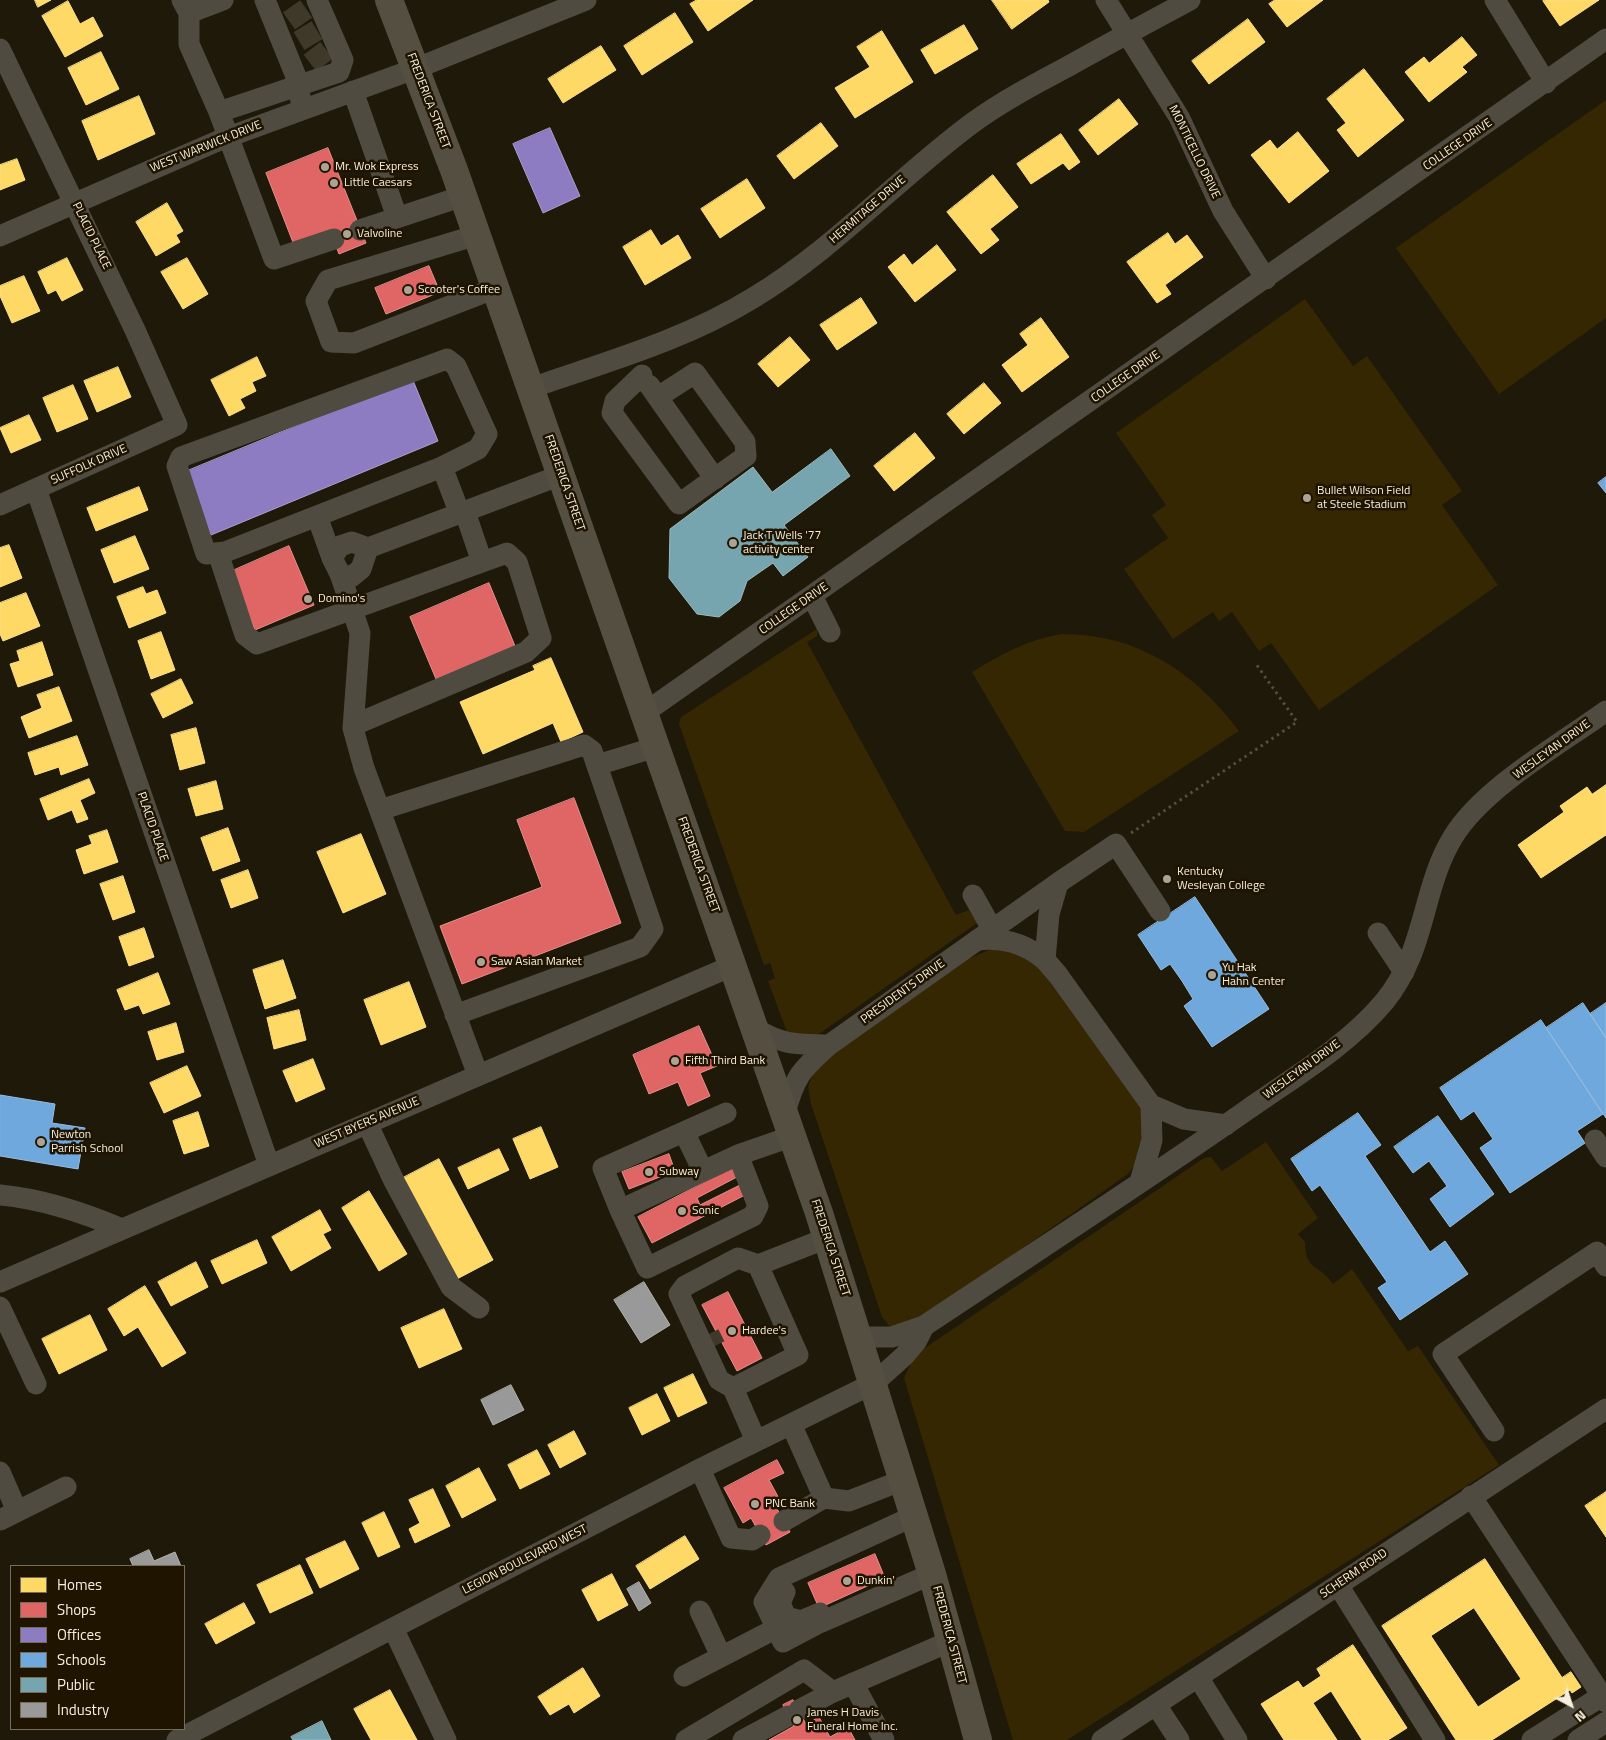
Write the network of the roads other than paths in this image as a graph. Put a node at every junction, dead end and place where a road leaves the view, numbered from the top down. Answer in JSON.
{"nodes":[{"id":1,"x":223,"y":0,"type":"edge"},
{"id":2,"x":389,"y":0,"type":"edge"},
{"id":3,"x":586,"y":0,"type":"edge"},
{"id":4,"x":1106,"y":0,"type":"edge"},
{"id":5,"x":1190,"y":0,"type":"edge"},
{"id":6,"x":1495,"y":0,"type":"edge"},
{"id":7,"x":269,"y":2,"type":"edge"},
{"id":8,"x":315,"y":3,"type":"edge"},
{"id":9,"x":185,"y":7,"type":"edge"},
{"id":10,"x":1128,"y":34,"type":"junction"},
{"id":11,"x":1606,"y":40,"type":"edge"},
{"id":12,"x":0,"y":49,"type":"edge"},
{"id":13,"x":417,"y":68,"type":"junction"},
{"id":14,"x":301,"y":75,"type":"junction"},
{"id":15,"x":1546,"y":83,"type":"junction"},
{"id":16,"x":353,"y":91,"type":"junction"},
{"id":17,"x":304,"y":110,"type":"junction"},
{"id":18,"x":219,"y":112,"type":"junction"},
{"id":19,"x":229,"y":137,"type":"junction"},
{"id":20,"x":463,"y":196,"type":"junction"},
{"id":21,"x":74,"y":203,"type":"junction"},
{"id":22,"x":398,"y":218,"type":"junction"},
{"id":23,"x":360,"y":230,"type":"dead end"},
{"id":24,"x":477,"y":235,"type":"junction"},
{"id":25,"x":0,"y":236,"type":"edge"},
{"id":26,"x":334,"y":239,"type":"dead end"},
{"id":27,"x":1266,"y":279,"type":"junction"},
{"id":28,"x":496,"y":288,"type":"junction"},
{"id":29,"x":628,"y":354,"type":"junction"},
{"id":30,"x":642,"y":375,"type":"junction"},
{"id":31,"x":531,"y":388,"type":"junction"},
{"id":32,"x":658,"y":397,"type":"junction"},
{"id":33,"x":177,"y":425,"type":"joint"},
{"id":34,"x":442,"y":467,"type":"junction"},
{"id":35,"x":561,"y":475,"type":"junction"},
{"id":36,"x":715,"y":478,"type":"junction"},
{"id":37,"x":36,"y":489,"type":"junction"},
{"id":38,"x":0,"y":505,"type":"edge"},
{"id":39,"x":462,"y":513,"type":"junction"},
{"id":40,"x":318,"y":516,"type":"junction"},
{"id":41,"x":218,"y":553,"type":"junction"},
{"id":42,"x":482,"y":562,"type":"junction"},
{"id":43,"x":336,"y":566,"type":"junction"},
{"id":44,"x":812,"y":596,"type":"junction"},
{"id":45,"x":352,"y":610,"type":"junction"},
{"id":46,"x":830,"y":632,"type":"dead end"},
{"id":47,"x":1606,"y":711,"type":"edge"},
{"id":48,"x":644,"y":713,"type":"junction"},
{"id":49,"x":354,"y":725,"type":"junction"},
{"id":50,"x":656,"y":747,"type":"junction"},
{"id":51,"x":597,"y":765,"type":"junction"},
{"id":52,"x":380,"y":810,"type":"junction"},
{"id":53,"x":1058,"y":883,"type":"junction"},
{"id":54,"x":973,"y":895,"type":"dead end"},
{"id":55,"x":1160,"y":911,"type":"dead end"},
{"id":56,"x":1378,"y":933,"type":"dead end"},
{"id":57,"x":985,"y":934,"type":"junction"},
{"id":58,"x":1045,"y":960,"type":"junction"},
{"id":59,"x":734,"y":965,"type":"junction"},
{"id":60,"x":1404,"y":972,"type":"junction"},
{"id":61,"x":456,"y":1015,"type":"junction"},
{"id":62,"x":756,"y":1029,"type":"junction"},
{"id":63,"x":830,"y":1045,"type":"junction"},
{"id":64,"x":478,"y":1075,"type":"junction"},
{"id":65,"x":1151,"y":1105,"type":"junction"},
{"id":66,"x":726,"y":1113,"type":"dead end"},
{"id":67,"x":367,"y":1123,"type":"junction"},
{"id":68,"x":789,"y":1124,"type":"junction"},
{"id":69,"x":1226,"y":1125,"type":"junction"},
{"id":70,"x":682,"y":1133,"type":"junction"},
{"id":71,"x":738,"y":1155,"type":"junction"},
{"id":72,"x":269,"y":1165,"type":"junction"},
{"id":73,"x":703,"y":1171,"type":"junction"},
{"id":74,"x":1140,"y":1182,"type":"junction"},
{"id":75,"x":0,"y":1195,"type":"edge"},
{"id":76,"x":620,"y":1210,"type":"junction"},
{"id":77,"x":122,"y":1229,"type":"junction"},
{"id":78,"x":827,"y":1238,"type":"junction"},
{"id":79,"x":1603,"y":1255,"type":"edge"},
{"id":80,"x":752,"y":1263,"type":"junction"},
{"id":81,"x":0,"y":1282,"type":"edge"},
{"id":82,"x":0,"y":1307,"type":"edge"},
{"id":83,"x":479,"y":1308,"type":"dead end"},
{"id":84,"x":924,"y":1326,"type":"junction"},
{"id":85,"x":860,"y":1337,"type":"junction"},
{"id":86,"x":716,"y":1372,"type":"junction"},
{"id":87,"x":874,"y":1383,"type":"junction"},
{"id":88,"x":36,"y":1384,"type":"dead end"},
{"id":89,"x":733,"y":1388,"type":"junction"},
{"id":90,"x":1606,"y":1409,"type":"edge"},
{"id":91,"x":791,"y":1424,"type":"junction"},
{"id":92,"x":1494,"y":1431,"type":"dead end"},
{"id":93,"x":756,"y":1441,"type":"junction"},
{"id":94,"x":700,"y":1469,"type":"junction"},
{"id":95,"x":0,"y":1472,"type":"edge"},
{"id":96,"x":904,"y":1480,"type":"junction"},
{"id":97,"x":66,"y":1487,"type":"dead end"},
{"id":98,"x":1471,"y":1496,"type":"junction"},
{"id":99,"x":824,"y":1498,"type":"junction"},
{"id":100,"x":9,"y":1516,"type":"edge"},
{"id":101,"x":914,"y":1516,"type":"junction"},
{"id":102,"x":784,"y":1521,"type":"dead end"},
{"id":103,"x":760,"y":1535,"type":"dead end"},
{"id":104,"x":850,"y":1546,"type":"junction"},
{"id":105,"x":932,"y":1574,"type":"junction"},
{"id":106,"x":1338,"y":1585,"type":"junction"},
{"id":107,"x":881,"y":1596,"type":"junction"},
{"id":108,"x":700,"y":1611,"type":"dead end"},
{"id":109,"x":393,"y":1628,"type":"junction"},
{"id":110,"x":775,"y":1629,"type":"junction"},
{"id":111,"x":951,"y":1641,"type":"junction"},
{"id":112,"x":722,"y":1656,"type":"junction"},
{"id":113,"x":684,"y":1676,"type":"dead end"},
{"id":114,"x":1198,"y":1677,"type":"junction"},
{"id":115,"x":853,"y":1683,"type":"junction"},
{"id":116,"x":833,"y":1692,"type":"junction"},
{"id":117,"x":1604,"y":1699,"type":"edge"},
{"id":118,"x":1156,"y":1705,"type":"junction"},
{"id":119,"x":1606,"y":1722,"type":"edge"},
{"id":120,"x":177,"y":1740,"type":"edge"},
{"id":121,"x":446,"y":1740,"type":"edge"},
{"id":122,"x":686,"y":1740,"type":"edge"},
{"id":123,"x":743,"y":1740,"type":"edge"},
{"id":124,"x":884,"y":1740,"type":"edge"},
{"id":125,"x":978,"y":1740,"type":"edge"},
{"id":126,"x":1102,"y":1740,"type":"edge"},
{"id":127,"x":1179,"y":1740,"type":"edge"},
{"id":128,"x":1237,"y":1740,"type":"edge"},
{"id":129,"x":1435,"y":1740,"type":"edge"},
{"id":130,"x":1532,"y":1740,"type":"edge"},
{"id":131,"x":1578,"y":1740,"type":"edge"}],
"edges":[{"from":1,"to":9,"type":"street"},
{"from":2,"to":13,"type":"main road","name":"FREDERICA STREET"},
{"from":3,"to":13,"type":"street","name":"WEST WARWICK DRIVE"},
{"from":4,"to":10,"type":"street","name":"MONTICELLO DRIVE"},
{"from":5,"to":10,"type":"street","name":"HERMITAGE DRIVE"},
{"from":6,"to":15,"type":"street"},
{"from":7,"to":14,"type":"street"},
{"from":8,"to":14,"type":"street"},
{"from":9,"to":18,"type":"street"},
{"from":10,"to":27,"type":"street","name":"MONTICELLO DRIVE"},
{"from":10,"to":29,"type":"street","name":"HERMITAGE DRIVE"},
{"from":11,"to":15,"type":"street","name":"COLLEGE DRIVE"},
{"from":12,"to":21,"type":"street","name":"PLACID PLACE"},
{"from":13,"to":16,"type":"street","name":"WEST WARWICK DRIVE"},
{"from":13,"to":20,"type":"main road","name":"FREDERICA STREET"},
{"from":14,"to":17,"type":"street"},
{"from":14,"to":18,"type":"street"},
{"from":15,"to":27,"type":"street","name":"COLLEGE DRIVE"},
{"from":16,"to":17,"type":"street","name":"WEST WARWICK DRIVE"},
{"from":16,"to":22,"type":"street"},
{"from":17,"to":19,"type":"street","name":"WEST WARWICK DRIVE"},
{"from":18,"to":19,"type":"street"},
{"from":19,"to":21,"type":"street","name":"WEST WARWICK DRIVE"},
{"from":19,"to":26,"type":"street"},
{"from":20,"to":22,"type":"street"},
{"from":20,"to":24,"type":"main road","name":"FREDERICA STREET"},
{"from":21,"to":25,"type":"street","name":"WEST WARWICK DRIVE"},
{"from":21,"to":33,"type":"street","name":"PLACID PLACE"},
{"from":22,"to":23,"type":"street"},
{"from":24,"to":28,"type":"main road","name":"FREDERICA STREET"},
{"from":24,"to":28,"type":"street"},
{"from":27,"to":44,"type":"street","name":"COLLEGE DRIVE"},
{"from":28,"to":31,"type":"main road","name":"FREDERICA STREET"},
{"from":29,"to":30,"type":"street"},
{"from":29,"to":31,"type":"street","name":"HERMITAGE DRIVE"},
{"from":30,"to":32,"type":"street"},
{"from":30,"to":36,"type":"street"},
{"from":31,"to":35,"type":"main road","name":"FREDERICA STREET"},
{"from":32,"to":36,"type":"street"},
{"from":32,"to":36,"type":"street"},
{"from":33,"to":37,"type":"street","name":"SUFFOLK DRIVE"},
{"from":34,"to":39,"type":"street"},
{"from":34,"to":40,"type":"street"},
{"from":34,"to":41,"type":"street"},
{"from":35,"to":39,"type":"street"},
{"from":35,"to":48,"type":"main road","name":"FREDERICA STREET"},
{"from":37,"to":38,"type":"street","name":"SUFFOLK DRIVE"},
{"from":37,"to":72,"type":"street","name":"PLACID PLACE"},
{"from":39,"to":42,"type":"street"},
{"from":39,"to":43,"type":"street"},
{"from":40,"to":41,"type":"street"},
{"from":40,"to":43,"type":"street"},
{"from":41,"to":45,"type":"street"},
{"from":42,"to":45,"type":"street"},
{"from":42,"to":49,"type":"street"},
{"from":43,"to":45,"type":"street"},
{"from":44,"to":46,"type":"street"},
{"from":44,"to":48,"type":"street","name":"COLLEGE DRIVE"},
{"from":45,"to":49,"type":"street"},
{"from":47,"to":60,"type":"street","name":"WESLEYAN DRIVE"},
{"from":48,"to":50,"type":"main road","name":"FREDERICA STREET"},
{"from":49,"to":52,"type":"street"},
{"from":50,"to":51,"type":"street"},
{"from":50,"to":59,"type":"main road","name":"FREDERICA STREET"},
{"from":51,"to":52,"type":"street"},
{"from":51,"to":61,"type":"street"},
{"from":52,"to":61,"type":"street"},
{"from":53,"to":55,"type":"street","name":"PRESIDENTS DRIVE"},
{"from":53,"to":57,"type":"street","name":"PRESIDENTS DRIVE"},
{"from":53,"to":58,"type":"street"},
{"from":54,"to":57,"type":"street"},
{"from":56,"to":60,"type":"street"},
{"from":57,"to":58,"type":"street"},
{"from":57,"to":63,"type":"street","name":"PRESIDENTS DRIVE"},
{"from":58,"to":65,"type":"street"},
{"from":59,"to":62,"type":"main road","name":"FREDERICA STREET"},
{"from":59,"to":64,"type":"street","name":"WEST BYERS AVENUE"},
{"from":60,"to":69,"type":"street","name":"WESLEYAN DRIVE"},
{"from":61,"to":64,"type":"street"},
{"from":62,"to":63,"type":"street"},
{"from":62,"to":68,"type":"main road","name":"FREDERICA STREET"},
{"from":63,"to":68,"type":"street","name":"PRESIDENTS DRIVE"},
{"from":64,"to":67,"type":"street","name":"WEST BYERS AVENUE"},
{"from":65,"to":69,"type":"street"},
{"from":65,"to":74,"type":"street"},
{"from":66,"to":70,"type":"street"},
{"from":67,"to":72,"type":"street","name":"WEST BYERS AVENUE"},
{"from":67,"to":83,"type":"street"},
{"from":68,"to":71,"type":"street"},
{"from":68,"to":78,"type":"main road","name":"FREDERICA STREET"},
{"from":69,"to":74,"type":"street","name":"WESLEYAN DRIVE"},
{"from":70,"to":73,"type":"street"},
{"from":70,"to":76,"type":"street"},
{"from":71,"to":73,"type":"street"},
{"from":71,"to":76,"type":"street"},
{"from":72,"to":77,"type":"street","name":"WEST BYERS AVENUE"},
{"from":73,"to":76,"type":"street"},
{"from":74,"to":84,"type":"street","name":"WESLEYAN DRIVE"},
{"from":75,"to":77,"type":"street"},
{"from":77,"to":81,"type":"street","name":"WEST BYERS AVENUE"},
{"from":78,"to":80,"type":"street"},
{"from":78,"to":85,"type":"main road","name":"FREDERICA STREET"},
{"from":79,"to":92,"type":"street"},
{"from":80,"to":86,"type":"street"},
{"from":80,"to":86,"type":"street"},
{"from":80,"to":89,"type":"street"},
{"from":82,"to":88,"type":"street"},
{"from":84,"to":85,"type":"street","name":"WESLEYAN DRIVE"},
{"from":84,"to":87,"type":"street","name":"WESLEYAN DRIVE"},
{"from":85,"to":87,"type":"main road","name":"FREDERICA STREET"},
{"from":86,"to":89,"type":"street"},
{"from":87,"to":91,"type":"street","name":"LEGION BOULEVARD WEST"},
{"from":87,"to":96,"type":"main road","name":"FREDERICA STREET"},
{"from":89,"to":93,"type":"street"},
{"from":90,"to":98,"type":"street","name":"SCHERM ROAD"},
{"from":91,"to":93,"type":"street","name":"LEGION BOULEVARD WEST"},
{"from":91,"to":99,"type":"street"},
{"from":93,"to":94,"type":"street","name":"LEGION BOULEVARD WEST"},
{"from":94,"to":103,"type":"street"},
{"from":94,"to":109,"type":"street","name":"LEGION BOULEVARD WEST"},
{"from":95,"to":100,"type":"street"},
{"from":96,"to":99,"type":"street"},
{"from":96,"to":101,"type":"main road","name":"FREDERICA STREET"},
{"from":97,"to":100,"type":"street"},
{"from":98,"to":106,"type":"street","name":"SCHERM ROAD"},
{"from":98,"to":117,"type":"street"},
{"from":99,"to":102,"type":"street"},
{"from":101,"to":104,"type":"street"},
{"from":101,"to":105,"type":"main road","name":"FREDERICA STREET"},
{"from":104,"to":107,"type":"street"},
{"from":104,"to":110,"type":"street"},
{"from":105,"to":107,"type":"street"},
{"from":105,"to":111,"type":"main road","name":"FREDERICA STREET"},
{"from":106,"to":114,"type":"street","name":"SCHERM ROAD"},
{"from":106,"to":129,"type":"street"},
{"from":107,"to":110,"type":"street"},
{"from":108,"to":112,"type":"street"},
{"from":109,"to":120,"type":"street","name":"LEGION BOULEVARD WEST"},
{"from":109,"to":121,"type":"street"},
{"from":110,"to":112,"type":"street"},
{"from":111,"to":115,"type":"street"},
{"from":111,"to":125,"type":"main road","name":"FREDERICA STREET"},
{"from":112,"to":113,"type":"street"},
{"from":114,"to":118,"type":"street","name":"SCHERM ROAD"},
{"from":114,"to":128,"type":"street"},
{"from":115,"to":116,"type":"street"},
{"from":115,"to":124,"type":"street"},
{"from":116,"to":122,"type":"street"},
{"from":116,"to":123,"type":"street"},
{"from":117,"to":130,"type":"street"},
{"from":118,"to":126,"type":"street","name":"SCHERM ROAD"},
{"from":118,"to":127,"type":"street"},
{"from":119,"to":131,"type":"street"}]}
